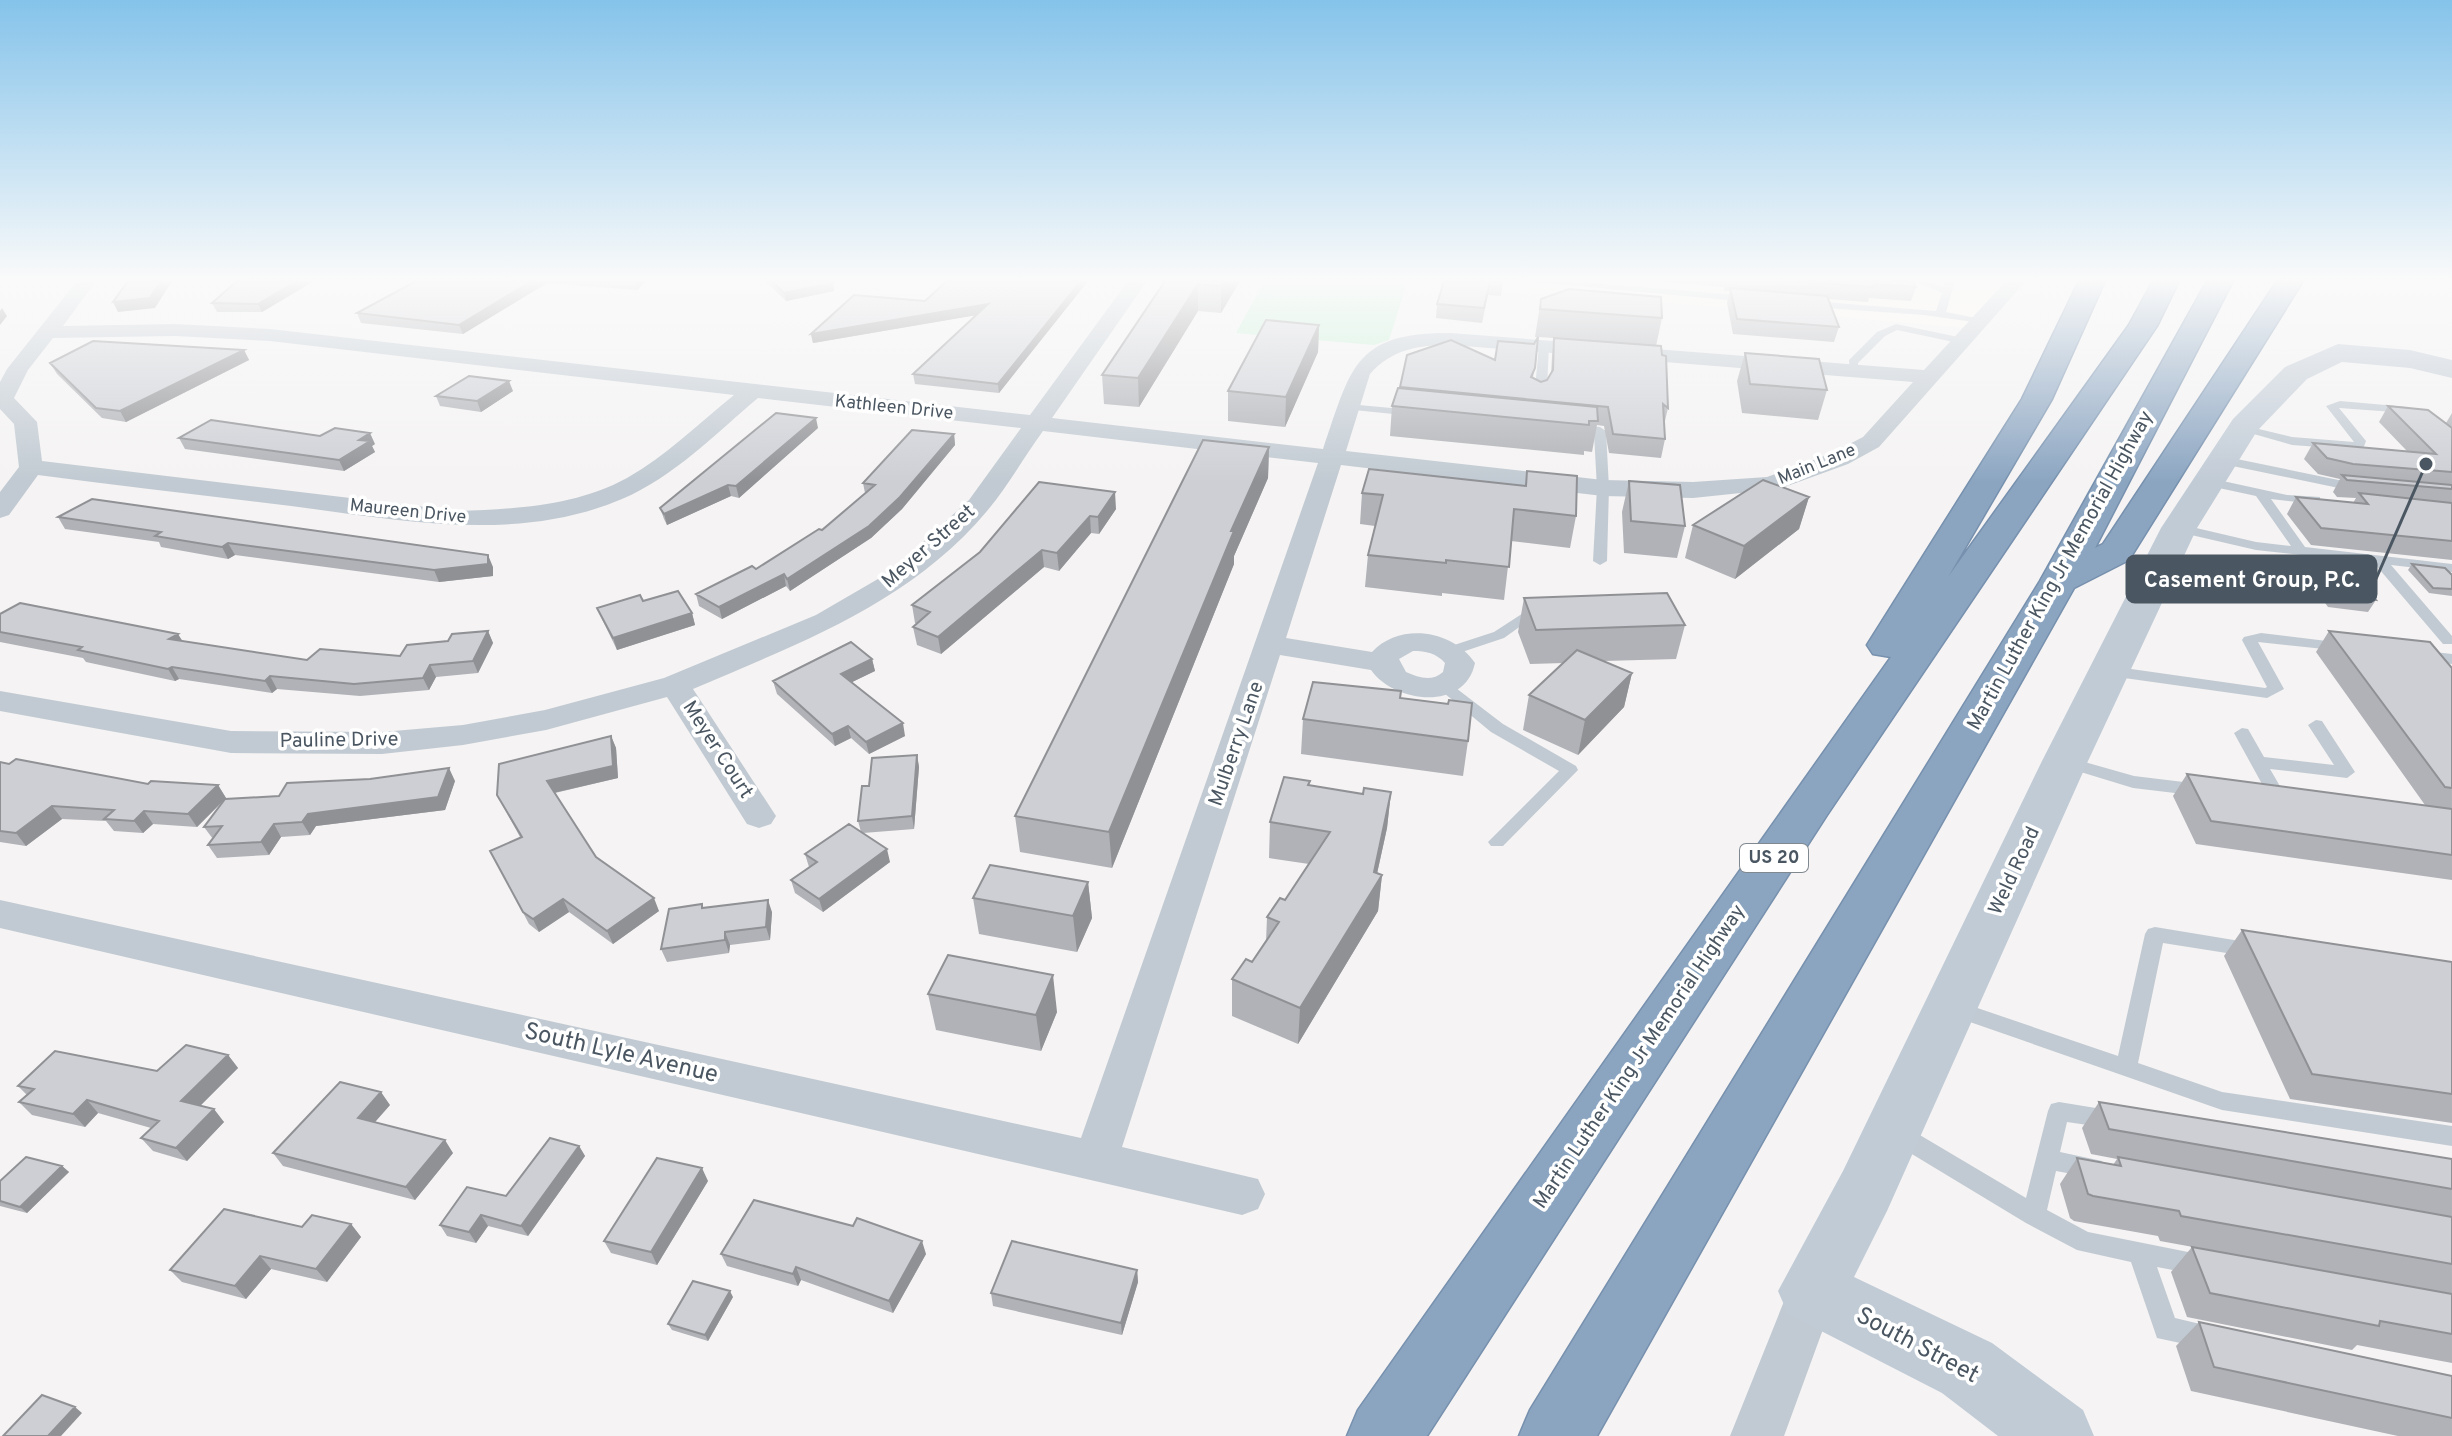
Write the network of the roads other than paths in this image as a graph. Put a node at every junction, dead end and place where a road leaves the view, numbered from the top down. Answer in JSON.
{"nodes":[{"id":1,"x":36,"y":348,"type":"edge"},
{"id":2,"x":380,"y":348,"type":"edge"},
{"id":3,"x":1089,"y":348,"type":"edge"},
{"id":4,"x":1390,"y":348,"type":"edge"},
{"id":5,"x":1544,"y":348,"type":"edge"},
{"id":6,"x":1569,"y":348,"type":"edge"},
{"id":7,"x":1865,"y":348,"type":"edge"},
{"id":8,"x":1957,"y":348,"type":"edge"},
{"id":9,"x":2061,"y":348,"type":"edge"},
{"id":10,"x":2128,"y":348,"type":"edge"},
{"id":11,"x":2184,"y":348,"type":"edge"},
{"id":12,"x":2247,"y":348,"type":"edge"},
{"id":13,"x":2452,"y":369,"type":"edge"},
{"id":14,"x":1854,"y":371,"type":"junction"},
{"id":15,"x":1930,"y":377,"type":"junction"},
{"id":16,"x":751,"y":392,"type":"junction"},
{"id":17,"x":1537,"y":395,"type":"edge"},
{"id":18,"x":2,"y":397,"type":"edge"},
{"id":19,"x":1348,"y":407,"type":"junction"},
{"id":20,"x":1431,"y":414,"type":"edge"},
{"id":21,"x":2420,"y":415,"type":"edge"},
{"id":22,"x":1034,"y":423,"type":"junction"},
{"id":23,"x":1569,"y":428,"type":"edge"},
{"id":24,"x":2224,"y":457,"type":"junction"},
{"id":25,"x":1332,"y":458,"type":"junction"},
{"id":26,"x":31,"y":467,"type":"junction"},
{"id":27,"x":1603,"y":488,"type":"junction"},
{"id":28,"x":1738,"y":488,"type":"joint"},
{"id":29,"x":2374,"y":489,"type":"edge"},
{"id":30,"x":2260,"y":493,"type":"junction"},
{"id":31,"x":2332,"y":501,"type":"edge"},
{"id":32,"x":0,"y":510,"type":"edge"},
{"id":33,"x":2179,"y":528,"type":"junction"},
{"id":34,"x":2301,"y":551,"type":"junction"},
{"id":35,"x":2378,"y":559,"type":"junction"},
{"id":36,"x":1600,"y":561,"type":"dead end"},
{"id":37,"x":2452,"y":568,"type":"edge"},
{"id":38,"x":2059,"y":581,"type":"junction"},
{"id":39,"x":1550,"y":598,"type":"edge"},
{"id":40,"x":2448,"y":641,"type":"dead end"},
{"id":41,"x":1271,"y":644,"type":"junction"},
{"id":42,"x":2360,"y":650,"type":"edge"},
{"id":43,"x":1450,"y":651,"type":"junction"},
{"id":44,"x":2406,"y":654,"type":"edge"},
{"id":45,"x":2452,"y":659,"type":"edge"},
{"id":46,"x":1384,"y":663,"type":"junction"},
{"id":47,"x":2110,"y":671,"type":"junction"},
{"id":48,"x":675,"y":685,"type":"junction"},
{"id":49,"x":1443,"y":685,"type":"junction"},
{"id":50,"x":0,"y":701,"type":"edge"},
{"id":51,"x":2316,"y":725,"type":"dead end"},
{"id":52,"x":2242,"y":733,"type":"dead end"},
{"id":53,"x":2065,"y":761,"type":"junction"},
{"id":54,"x":2258,"y":762,"type":"junction"},
{"id":55,"x":2212,"y":791,"type":"edge"},
{"id":56,"x":2253,"y":796,"type":"edge"},
{"id":57,"x":1810,"y":804,"type":"junction"},
{"id":58,"x":759,"y":816,"type":"dead end"},
{"id":59,"x":1497,"y":842,"type":"dead end"},
{"id":60,"x":0,"y":914,"type":"edge"},
{"id":61,"x":2265,"y":952,"type":"edge"},
{"id":62,"x":1953,"y":1007,"type":"junction"},
{"id":63,"x":2126,"y":1068,"type":"junction"},
{"id":64,"x":2138,"y":1124,"type":"edge"},
{"id":65,"x":1892,"y":1130,"type":"junction"},
{"id":66,"x":2452,"y":1136,"type":"edge"},
{"id":67,"x":1096,"y":1159,"type":"junction"},
{"id":68,"x":2049,"y":1160,"type":"junction"},
{"id":69,"x":2111,"y":1171,"type":"edge"},
{"id":70,"x":1242,"y":1194,"type":"dead end"},
{"id":71,"x":2034,"y":1215,"type":"junction"},
{"id":72,"x":2140,"y":1253,"type":"junction"},
{"id":73,"x":2218,"y":1267,"type":"edge"},
{"id":74,"x":1812,"y":1291,"type":"junction"},
{"id":75,"x":2227,"y":1341,"type":"edge"},
{"id":76,"x":1384,"y":1436,"type":"edge"},
{"id":77,"x":1556,"y":1436,"type":"edge"},
{"id":78,"x":1757,"y":1436,"type":"edge"},
{"id":79,"x":2057,"y":1436,"type":"edge"}],
"edges":[{"from":1,"to":18,"type":"street"},
{"from":2,"to":16,"type":"street","name":"Kathleen Drive"},
{"from":3,"to":22,"type":"street","name":"Meyer Street"},
{"from":4,"to":19,"type":"street","name":"Mulberry Lane"},
{"from":5,"to":17,"type":"lane"},
{"from":6,"to":14,"type":"street"},
{"from":7,"to":14,"type":"lane"},
{"from":8,"to":15,"type":"street","name":"Main Lane"},
{"from":9,"to":57,"type":"highway"},
{"from":10,"to":57,"type":"highway","name":"Martin Luther King Jr Memorial Highway","number":"US 20"},
{"from":11,"to":38,"type":"highway","name":"Martin Luther King Jr Memorial Highway"},
{"from":12,"to":38,"type":"highway"},
{"from":13,"to":24,"type":"street","name":"Weld Road"},
{"from":14,"to":15,"type":"street"},
{"from":15,"to":28,"type":"street","name":"Main Lane"},
{"from":16,"to":22,"type":"street","name":"Kathleen Drive"},
{"from":16,"to":26,"type":"street","name":"Maureen Drive"},
{"from":18,"to":26,"type":"street"},
{"from":19,"to":20,"type":"lane"},
{"from":19,"to":25,"type":"street","name":"Mulberry Lane"},
{"from":21,"to":24,"type":"lane"},
{"from":22,"to":25,"type":"street","name":"Kathleen Drive"},
{"from":22,"to":48,"type":"street","name":"Meyer Street"},
{"from":23,"to":27,"type":"lane"},
{"from":24,"to":29,"type":"lane"},
{"from":24,"to":30,"type":"lane"},
{"from":24,"to":33,"type":"street","name":"Weld Road"},
{"from":25,"to":27,"type":"street","name":"Kathleen Drive"},
{"from":25,"to":41,"type":"street","name":"Mulberry Lane"},
{"from":26,"to":32,"type":"street"},
{"from":27,"to":28,"type":"street","name":"Kathleen Drive"},
{"from":27,"to":36,"type":"lane"},
{"from":30,"to":31,"type":"lane"},
{"from":30,"to":34,"type":"lane"},
{"from":33,"to":34,"type":"lane"},
{"from":33,"to":47,"type":"street","name":"Weld Road"},
{"from":34,"to":35,"type":"lane"},
{"from":35,"to":37,"type":"lane"},
{"from":35,"to":40,"type":"lane"},
{"from":38,"to":77,"type":"highway","name":"Martin Luther King Jr Memorial Highway"},
{"from":39,"to":43,"type":"lane"},
{"from":41,"to":46,"type":"street"},
{"from":41,"to":67,"type":"street","name":"Mulberry Lane"},
{"from":42,"to":47,"type":"lane"},
{"from":43,"to":46,"type":"street"},
{"from":43,"to":49,"type":"street"},
{"from":44,"to":45,"type":"lane"},
{"from":46,"to":49,"type":"street"},
{"from":47,"to":53,"type":"street","name":"Weld Road"},
{"from":48,"to":50,"type":"street","name":"Pauline Drive"},
{"from":48,"to":58,"type":"street","name":"Meyer Court"},
{"from":49,"to":59,"type":"lane"},
{"from":51,"to":54,"type":"lane"},
{"from":52,"to":54,"type":"lane"},
{"from":53,"to":55,"type":"lane"},
{"from":53,"to":62,"type":"street","name":"Weld Road"},
{"from":54,"to":56,"type":"lane"},
{"from":57,"to":76,"type":"highway","name":"Martin Luther King Jr Memorial Highway","number":"US 20"},
{"from":60,"to":67,"type":"street","name":"South Lyle Avenue"},
{"from":61,"to":63,"type":"lane"},
{"from":62,"to":63,"type":"lane"},
{"from":62,"to":65,"type":"street","name":"Weld Road"},
{"from":63,"to":66,"type":"lane"},
{"from":64,"to":68,"type":"lane"},
{"from":65,"to":71,"type":"lane"},
{"from":65,"to":74,"type":"street","name":"Weld Road"},
{"from":67,"to":70,"type":"street","name":"South Lyle Avenue"},
{"from":68,"to":69,"type":"lane"},
{"from":68,"to":71,"type":"lane"},
{"from":71,"to":72,"type":"lane"},
{"from":72,"to":73,"type":"lane"},
{"from":72,"to":75,"type":"lane"},
{"from":74,"to":78,"type":"street","name":"Weld Road"},
{"from":74,"to":79,"type":"street","name":"South Street"}]}
